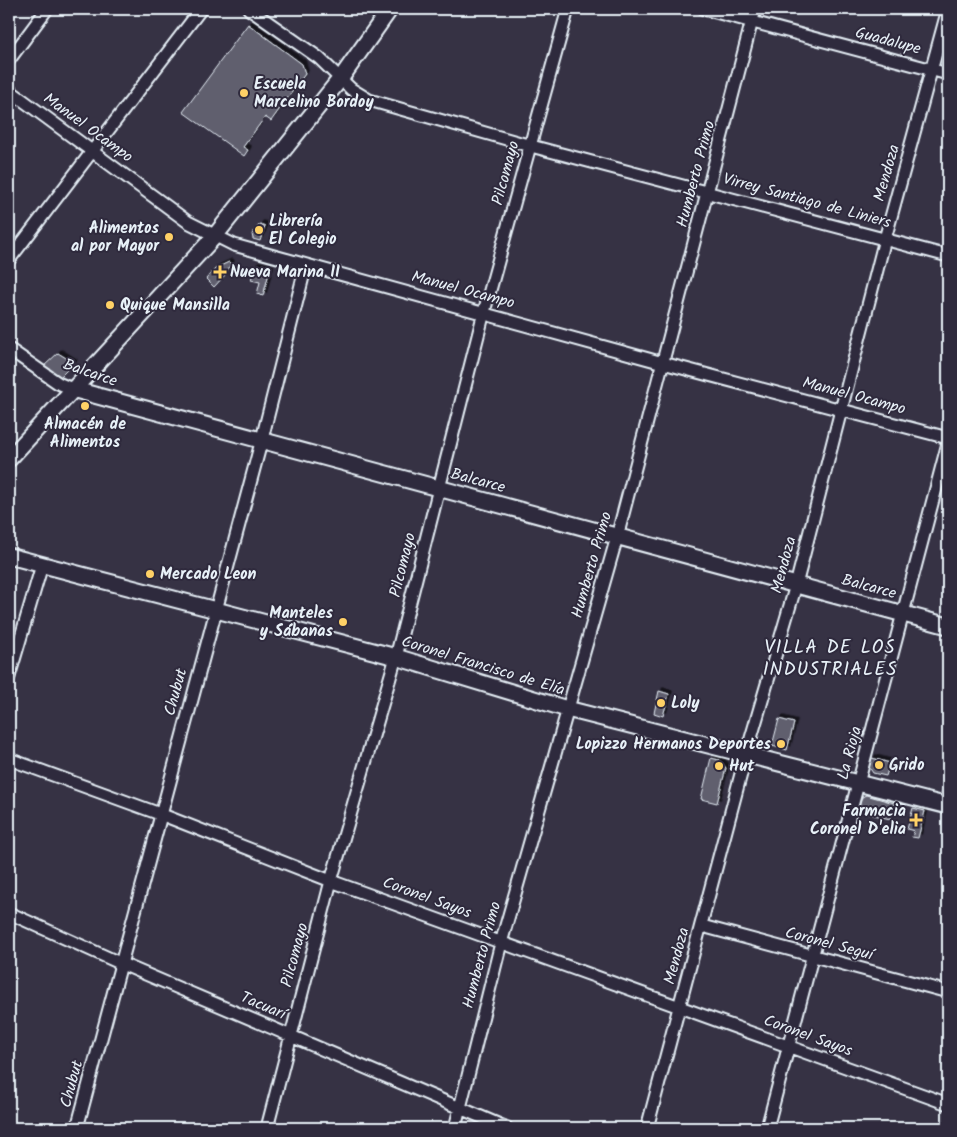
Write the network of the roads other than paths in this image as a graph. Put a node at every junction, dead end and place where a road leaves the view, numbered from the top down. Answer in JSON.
{"nodes":[{"id":1,"x":47,"y":9,"type":"edge"},
{"id":2,"x":201,"y":9,"type":"edge"},
{"id":3,"x":250,"y":9,"type":"edge"},
{"id":4,"x":390,"y":9,"type":"edge"},
{"id":5,"x":568,"y":9,"type":"edge"},
{"id":6,"x":704,"y":9,"type":"edge"},
{"id":7,"x":755,"y":9,"type":"edge"},
{"id":8,"x":948,"y":9,"type":"edge"},
{"id":9,"x":752,"y":22,"type":"junction"},
{"id":10,"x":9,"y":60,"type":"edge"},
{"id":11,"x":933,"y":70,"type":"junction"},
{"id":12,"x":948,"y":74,"type":"edge"},
{"id":13,"x":340,"y":78,"type":"junction"},
{"id":14,"x":9,"y":90,"type":"edge"},
{"id":15,"x":531,"y":146,"type":"junction"},
{"id":16,"x":92,"y":151,"type":"junction"},
{"id":17,"x":708,"y":192,"type":"junction"},
{"id":18,"x":214,"y":237,"type":"junction"},
{"id":19,"x":885,"y":239,"type":"junction"},
{"id":20,"x":948,"y":256,"type":"edge"},
{"id":21,"x":9,"y":260,"type":"edge"},
{"id":22,"x":306,"y":265,"type":"junction"},
{"id":23,"x":484,"y":312,"type":"junction"},
{"id":24,"x":9,"y":349,"type":"edge"},
{"id":25,"x":663,"y":363,"type":"junction"},
{"id":26,"x":72,"y":389,"type":"junction"},
{"id":27,"x":841,"y":410,"type":"junction"},
{"id":28,"x":948,"y":438,"type":"edge"},
{"id":29,"x":262,"y":439,"type":"junction"},
{"id":30,"x":948,"y":443,"type":"edge"},
{"id":31,"x":9,"y":459,"type":"edge"},
{"id":32,"x":439,"y":489,"type":"junction"},
{"id":33,"x":616,"y":537,"type":"junction"},
{"id":34,"x":9,"y":556,"type":"edge"},
{"id":35,"x":42,"y":565,"type":"junction"},
{"id":36,"x":796,"y":585,"type":"junction"},
{"id":37,"x":215,"y":610,"type":"junction"},
{"id":38,"x":902,"y":615,"type":"junction"},
{"id":39,"x":948,"y":626,"type":"edge"},
{"id":40,"x":396,"y":658,"type":"junction"},
{"id":41,"x":9,"y":677,"type":"edge"},
{"id":42,"x":568,"y":709,"type":"junction"},
{"id":43,"x":746,"y":755,"type":"junction"},
{"id":44,"x":9,"y":759,"type":"edge"},
{"id":45,"x":859,"y":783,"type":"junction"},
{"id":46,"x":948,"y":806,"type":"edge"},
{"id":47,"x":160,"y":814,"type":"junction"},
{"id":48,"x":331,"y":881,"type":"junction"},
{"id":49,"x":9,"y":912,"type":"edge"},
{"id":50,"x":702,"y":926,"type":"junction"},
{"id":51,"x":501,"y":943,"type":"junction"},
{"id":52,"x":813,"y":957,"type":"junction"},
{"id":53,"x":122,"y":964,"type":"junction"},
{"id":54,"x":948,"y":992,"type":"edge"},
{"id":55,"x":680,"y":1007,"type":"junction"},
{"id":56,"x":290,"y":1036,"type":"junction"},
{"id":57,"x":789,"y":1047,"type":"junction"},
{"id":58,"x":948,"y":1104,"type":"edge"},
{"id":59,"x":460,"y":1108,"type":"junction"},
{"id":60,"x":77,"y":1128,"type":"edge"},
{"id":61,"x":267,"y":1128,"type":"edge"},
{"id":62,"x":455,"y":1128,"type":"edge"},
{"id":63,"x":506,"y":1128,"type":"edge"},
{"id":64,"x":647,"y":1128,"type":"edge"},
{"id":65,"x":767,"y":1128,"type":"edge"}],
"edges":[{"from":1,"to":10,"type":"street"},
{"from":2,"to":16,"type":"street"},
{"from":3,"to":13,"type":"street","name":"Virrey Santiago de Liniers"},
{"from":4,"to":13,"type":"street"},
{"from":5,"to":15,"type":"street","name":"Pilcomayo"},
{"from":6,"to":9,"type":"street","name":"Guadalupe"},
{"from":7,"to":9,"type":"street","name":"Humberto Primo"},
{"from":8,"to":11,"type":"street","name":"Mendoza"},
{"from":9,"to":11,"type":"street","name":"Guadalupe"},
{"from":9,"to":17,"type":"street","name":"Humberto Primo"},
{"from":11,"to":12,"type":"street","name":"Guadalupe"},
{"from":11,"to":19,"type":"street","name":"Mendoza"},
{"from":13,"to":15,"type":"street","name":"Virrey Santiago de Liniers"},
{"from":13,"to":18,"type":"street"},
{"from":14,"to":16,"type":"street","name":"Manuel Ocampo"},
{"from":15,"to":17,"type":"street","name":"Virrey Santiago de Liniers"},
{"from":15,"to":23,"type":"street","name":"Pilcomayo"},
{"from":16,"to":18,"type":"street","name":"Manuel Ocampo"},
{"from":16,"to":21,"type":"street"},
{"from":17,"to":19,"type":"street","name":"Virrey Santiago de Liniers"},
{"from":17,"to":25,"type":"street","name":"Humberto Primo"},
{"from":18,"to":22,"type":"street","name":"Manuel Ocampo"},
{"from":18,"to":26,"type":"street"},
{"from":19,"to":20,"type":"street","name":"Virrey Santiago de Liniers"},
{"from":19,"to":27,"type":"street","name":"Mendoza"},
{"from":22,"to":23,"type":"street","name":"Manuel Ocampo"},
{"from":22,"to":29,"type":"street","name":"Chubut"},
{"from":23,"to":25,"type":"street","name":"Manuel Ocampo"},
{"from":23,"to":32,"type":"street","name":"Pilcomayo"},
{"from":24,"to":26,"type":"street","name":"Balcarce"},
{"from":25,"to":27,"type":"street","name":"Manuel Ocampo"},
{"from":25,"to":33,"type":"street","name":"Humberto Primo"},
{"from":26,"to":29,"type":"street","name":"Balcarce"},
{"from":26,"to":31,"type":"street"},
{"from":27,"to":28,"type":"street","name":"Manuel Ocampo"},
{"from":27,"to":36,"type":"street","name":"Mendoza"},
{"from":29,"to":32,"type":"street","name":"Balcarce"},
{"from":29,"to":37,"type":"street","name":"Chubut"},
{"from":30,"to":38,"type":"street","name":"La Rioja"},
{"from":32,"to":33,"type":"street","name":"Balcarce"},
{"from":32,"to":40,"type":"street","name":"Pilcomayo"},
{"from":33,"to":36,"type":"street","name":"Balcarce"},
{"from":33,"to":42,"type":"street","name":"Humberto Primo"},
{"from":34,"to":35,"type":"street","name":"Coronel Francisco de Elía"},
{"from":35,"to":37,"type":"street","name":"Coronel Francisco de Elía"},
{"from":35,"to":41,"type":"street"},
{"from":36,"to":38,"type":"street","name":"Balcarce"},
{"from":36,"to":43,"type":"street","name":"Mendoza"},
{"from":37,"to":40,"type":"street","name":"Coronel Francisco de Elía"},
{"from":37,"to":47,"type":"street","name":"Chubut"},
{"from":38,"to":39,"type":"street","name":"Balcarce"},
{"from":38,"to":45,"type":"street","name":"La Rioja"},
{"from":40,"to":42,"type":"street","name":"Coronel Francisco de Elía"},
{"from":40,"to":48,"type":"street","name":"Pilcomayo"},
{"from":42,"to":43,"type":"street","name":"Coronel Francisco de Elía"},
{"from":42,"to":51,"type":"street","name":"Humberto Primo"},
{"from":43,"to":45,"type":"street","name":"Coronel Francisco de Elía"},
{"from":43,"to":50,"type":"street","name":"Mendoza"},
{"from":44,"to":47,"type":"street","name":"Coronel Sayos"},
{"from":45,"to":46,"type":"street","name":"Coronel Francisco de Elía"},
{"from":45,"to":52,"type":"street","name":"La Rioja"},
{"from":47,"to":48,"type":"street","name":"Coronel Sayos"},
{"from":47,"to":53,"type":"street","name":"Chubut"},
{"from":48,"to":51,"type":"street","name":"Coronel Sayos"},
{"from":48,"to":56,"type":"street","name":"Pilcomayo"},
{"from":49,"to":53,"type":"street","name":"Tacuarí"},
{"from":50,"to":52,"type":"street","name":"Coronel Seguí"},
{"from":50,"to":55,"type":"street","name":"Mendoza"},
{"from":51,"to":55,"type":"street","name":"Coronel Sayos"},
{"from":51,"to":59,"type":"street","name":"Humberto Primo"},
{"from":52,"to":54,"type":"street","name":"Coronel Seguí"},
{"from":52,"to":57,"type":"street","name":"La Rioja"},
{"from":53,"to":56,"type":"street","name":"Tacuarí"},
{"from":53,"to":60,"type":"street","name":"Chubut"},
{"from":55,"to":57,"type":"street","name":"Coronel Sayos"},
{"from":55,"to":64,"type":"street","name":"Mendoza"},
{"from":56,"to":59,"type":"street","name":"Tacuarí"},
{"from":56,"to":61,"type":"street","name":"Pilcomayo"},
{"from":57,"to":58,"type":"street","name":"Coronel Sayos"},
{"from":57,"to":65,"type":"street","name":"La Rioja"},
{"from":59,"to":62,"type":"street","name":"Humberto Primo"},
{"from":59,"to":63,"type":"street","name":"Tacuarí"}]}
